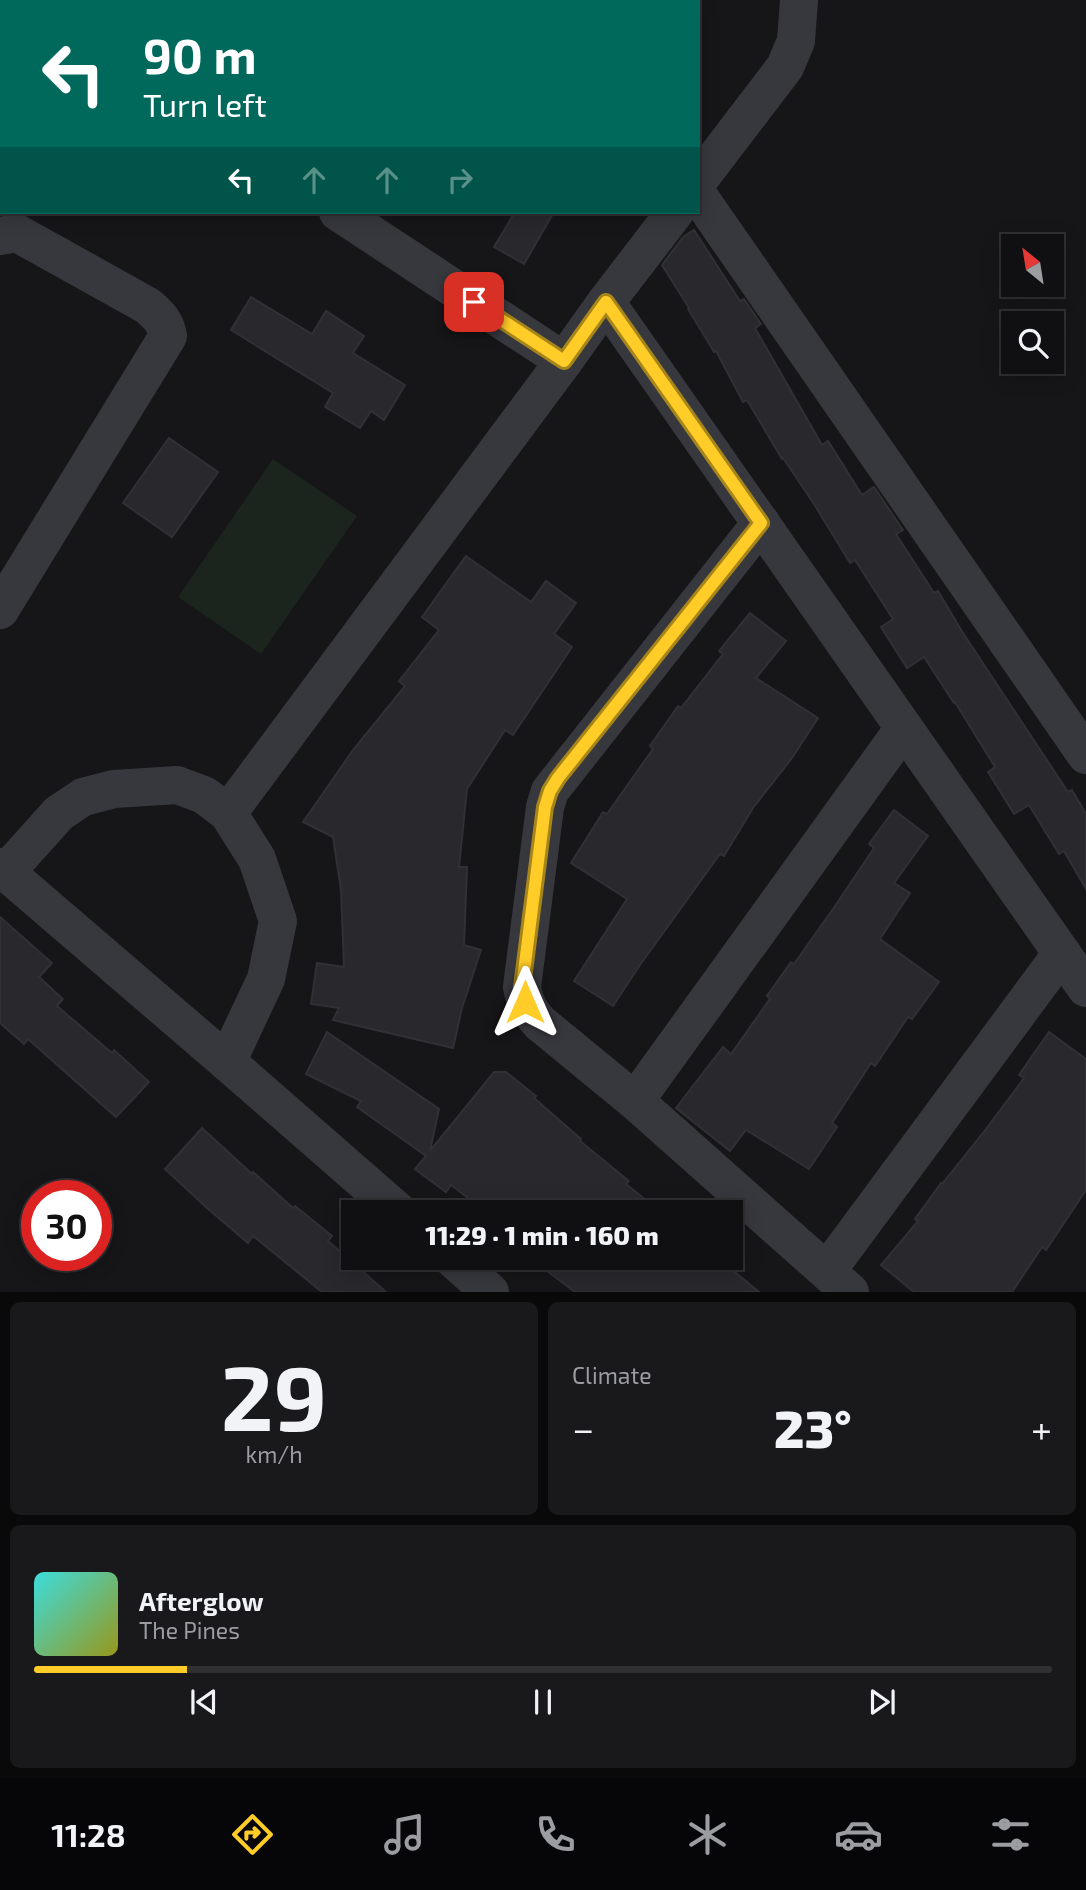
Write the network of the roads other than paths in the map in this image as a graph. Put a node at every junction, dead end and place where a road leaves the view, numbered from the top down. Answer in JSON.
{"nodes":[{"id":1,"x":799,"y":0,"type":"edge"},
{"id":2,"x":700,"y":178,"type":"edge"},
{"id":3,"x":700,"y":198,"type":"edge"},
{"id":4,"x":341,"y":214,"type":"edge"},
{"id":5,"x":673,"y":214,"type":"edge"},
{"id":6,"x":0,"y":236,"type":"edge"},
{"id":7,"x":606,"y":302,"type":"junction"},
{"id":8,"x":564,"y":361,"type":"junction"},
{"id":9,"x":761,"y":523,"type":"junction"},
{"id":10,"x":0,"y":610,"type":"edge"},
{"id":11,"x":904,"y":727,"type":"junction"},
{"id":12,"x":1086,"y":755,"type":"edge"},
{"id":13,"x":228,"y":813,"type":"junction"},
{"id":14,"x":3,"y":869,"type":"edge"},
{"id":15,"x":1062,"y":953,"type":"junction"},
{"id":16,"x":1086,"y":988,"type":"edge"},
{"id":17,"x":227,"y":1062,"type":"junction"},
{"id":18,"x":635,"y":1101,"type":"junction"},
{"id":19,"x":385,"y":1200,"type":"edge"},
{"id":20,"x":465,"y":1270,"type":"edge"},
{"id":21,"x":838,"y":1281,"type":"edge"},
{"id":22,"x":490,"y":1292,"type":"edge"}],
"edges":[{"from":1,"to":2,"type":"street"},
{"from":3,"to":12,"type":"street"},
{"from":4,"to":8,"type":"street"},
{"from":5,"to":7,"type":"street"},
{"from":6,"to":10,"type":"street"},
{"from":7,"to":8,"type":"street"},
{"from":7,"to":9,"type":"street"},
{"from":8,"to":13,"type":"street"},
{"from":9,"to":11,"type":"street"},
{"from":9,"to":18,"type":"street"},
{"from":11,"to":15,"type":"street"},
{"from":11,"to":18,"type":"street"},
{"from":13,"to":14,"type":"street"},
{"from":13,"to":17,"type":"street"},
{"from":14,"to":17,"type":"street"},
{"from":15,"to":16,"type":"street"},
{"from":15,"to":21,"type":"street"},
{"from":17,"to":19,"type":"street"},
{"from":18,"to":21,"type":"street"},
{"from":20,"to":22,"type":"street"}]}
